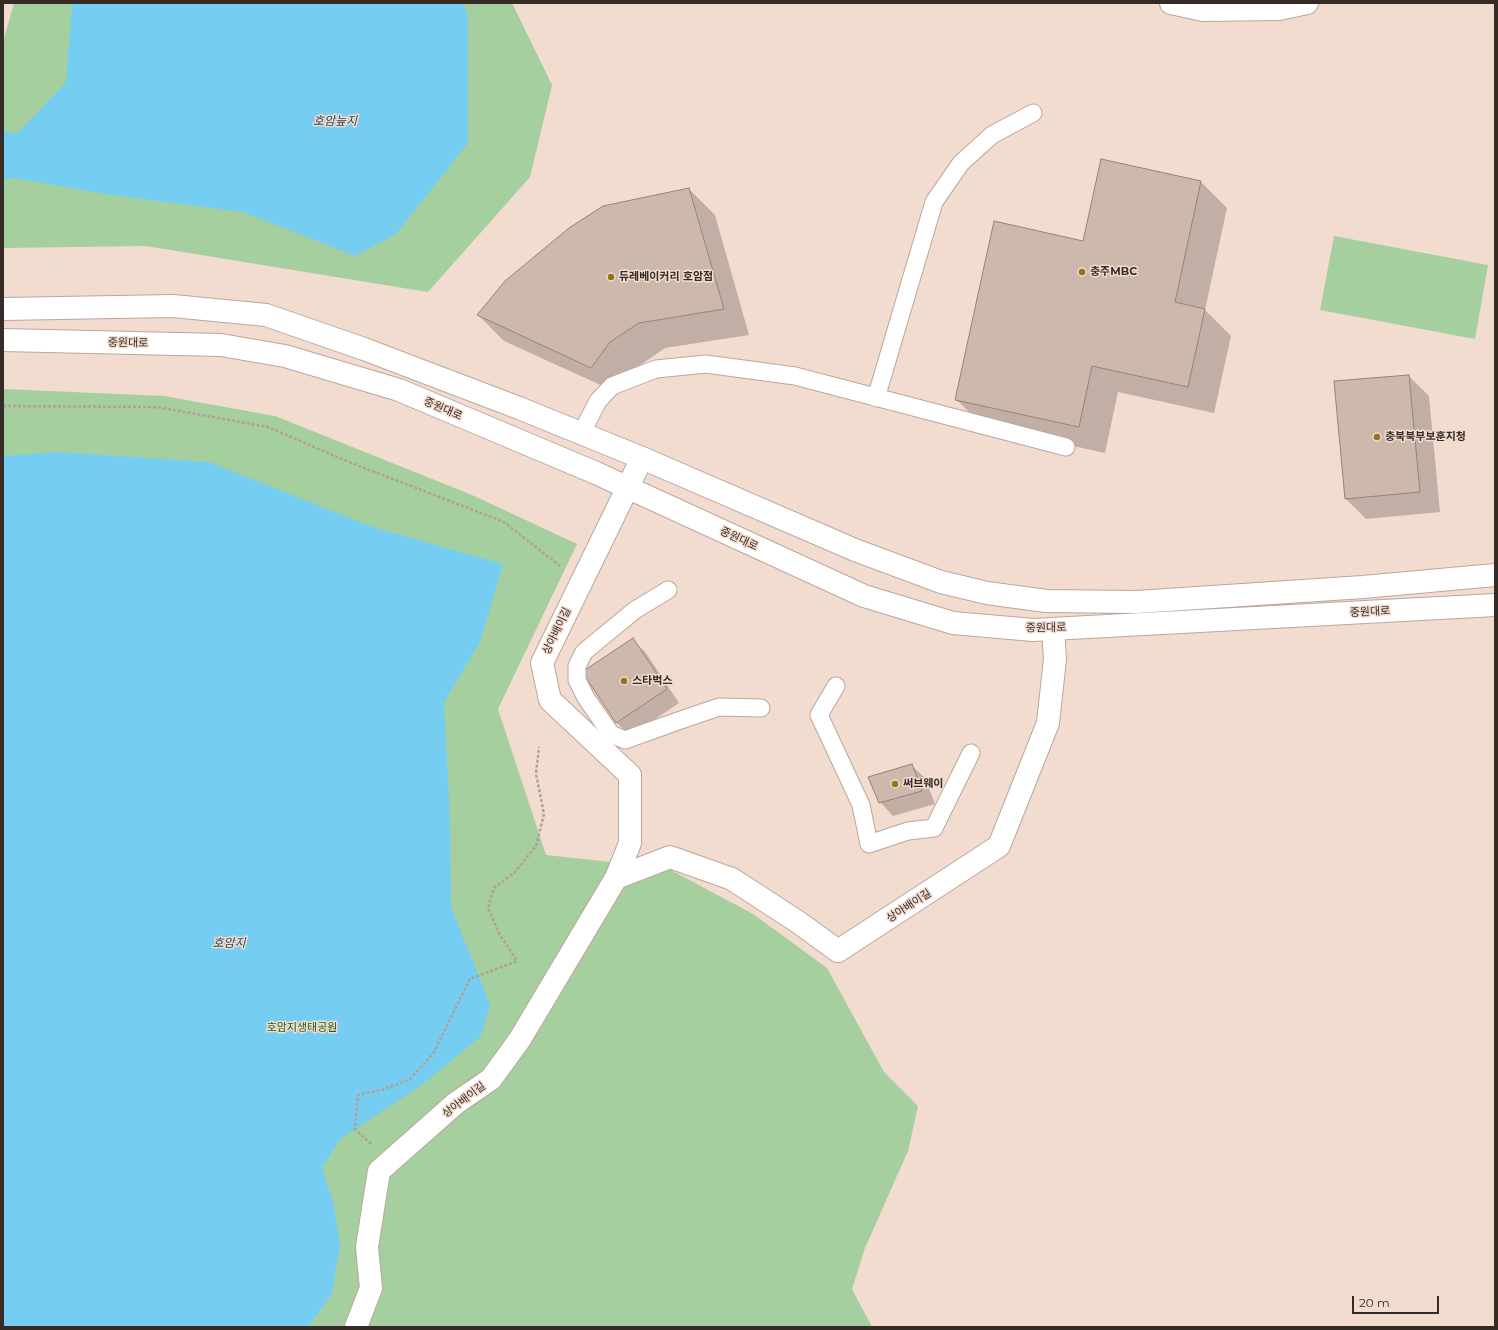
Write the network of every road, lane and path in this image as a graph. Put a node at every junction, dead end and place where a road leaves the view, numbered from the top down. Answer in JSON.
{"nodes":[{"id":1,"x":1171,"y":3,"type":"edge"},
{"id":2,"x":1307,"y":3,"type":"edge"},
{"id":3,"x":1278,"y":6,"type":"edge"},
{"id":4,"x":1033,"y":114,"type":"dead end"},
{"id":5,"x":3,"y":309,"type":"edge"},
{"id":6,"x":3,"y":340,"type":"edge"},
{"id":7,"x":876,"y":398,"type":"junction"},
{"id":8,"x":3,"y":406,"type":"edge"},
{"id":9,"x":581,"y":434,"type":"junction"},
{"id":10,"x":1066,"y":447,"type":"dead end"},
{"id":11,"x":642,"y":458,"type":"junction"},
{"id":12,"x":628,"y":488,"type":"junction"},
{"id":13,"x":560,"y":566,"type":"dead end"},
{"id":14,"x":1495,"y":575,"type":"edge"},
{"id":15,"x":668,"y":590,"type":"dead end"},
{"id":16,"x":1495,"y":605,"type":"edge"},
{"id":17,"x":1053,"y":629,"type":"junction"},
{"id":18,"x":836,"y":686,"type":"dead end"},
{"id":19,"x":761,"y":708,"type":"dead end"},
{"id":20,"x":539,"y":748,"type":"dead end"},
{"id":21,"x":971,"y":753,"type":"dead end"},
{"id":22,"x":616,"y":878,"type":"junction"},
{"id":23,"x":375,"y":1147,"type":"dead end"},
{"id":24,"x":356,"y":1327,"type":"edge"}],
"edges":[{"from":1,"to":3,"type":"main road"},
{"from":2,"to":3,"type":"main road"},
{"from":4,"to":7,"type":"lane"},
{"from":5,"to":9,"type":"main road"},
{"from":6,"to":12,"type":"main road","name":"중원대로"},
{"from":7,"to":9,"type":"lane"},
{"from":7,"to":10,"type":"lane"},
{"from":8,"to":13,"type":"path"},
{"from":9,"to":11,"type":"main road"},
{"from":11,"to":12,"type":"main road","name":"상아배이길"},
{"from":11,"to":14,"type":"main road"},
{"from":12,"to":17,"type":"main road","name":"중원대로"},
{"from":12,"to":22,"type":"main road","name":"상아배이길"},
{"from":15,"to":19,"type":"lane"},
{"from":16,"to":17,"type":"main road","name":"중원대로"},
{"from":17,"to":22,"type":"main road","name":"상아배이길"},
{"from":18,"to":21,"type":"lane"},
{"from":20,"to":23,"type":"path"},
{"from":22,"to":24,"type":"main road","name":"상아배이길"}]}
